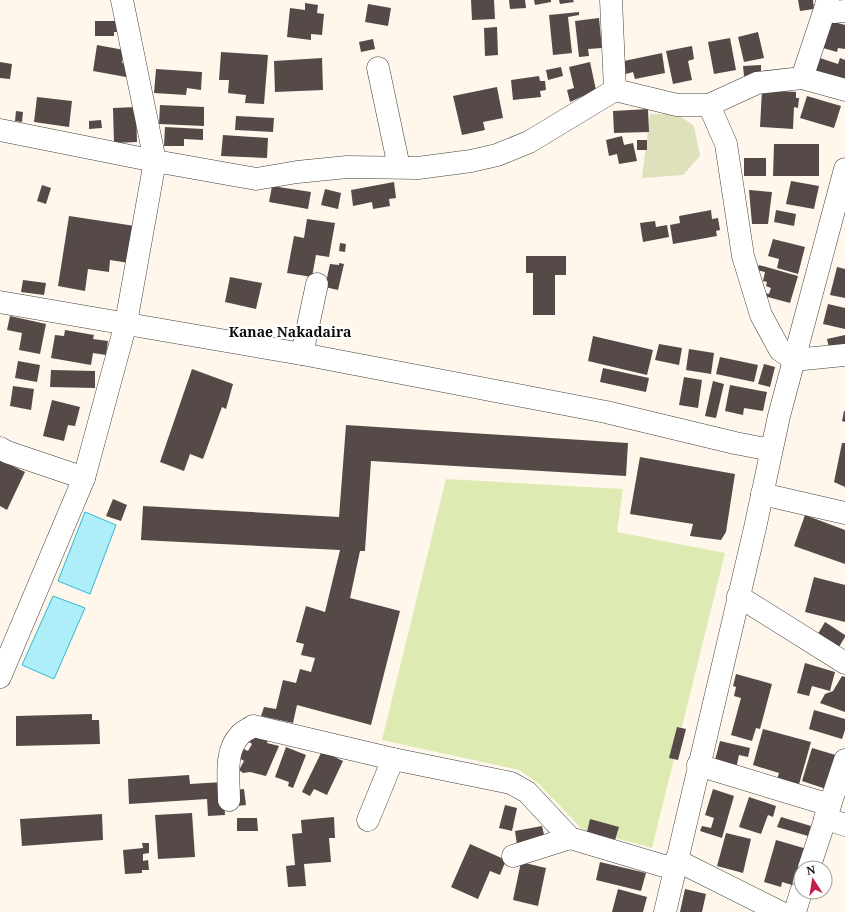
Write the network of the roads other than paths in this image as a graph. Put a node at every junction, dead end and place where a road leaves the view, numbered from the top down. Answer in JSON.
{"nodes":[{"id":1,"x":122,"y":0,"type":"edge"},
{"id":2,"x":611,"y":0,"type":"edge"},
{"id":3,"x":833,"y":6,"type":"edge"},
{"id":4,"x":378,"y":68,"type":"dead end"},
{"id":5,"x":802,"y":78,"type":"junction"},
{"id":6,"x":615,"y":90,"type":"junction"},
{"id":7,"x":845,"y":90,"type":"edge"},
{"id":8,"x":709,"y":105,"type":"junction"},
{"id":9,"x":0,"y":130,"type":"edge"},
{"id":10,"x":155,"y":161,"type":"junction"},
{"id":11,"x":399,"y":167,"type":"junction"},
{"id":12,"x":845,"y":169,"type":"edge"},
{"id":13,"x":317,"y":284,"type":"dead end"},
{"id":14,"x":0,"y":302,"type":"edge"},
{"id":15,"x":126,"y":323,"type":"junction"},
{"id":16,"x":302,"y":354,"type":"junction"},
{"id":17,"x":845,"y":355,"type":"edge"},
{"id":18,"x":794,"y":360,"type":"junction"},
{"id":19,"x":0,"y":448,"type":"edge"},
{"id":20,"x":771,"y":450,"type":"junction"},
{"id":21,"x":84,"y":478,"type":"junction"},
{"id":22,"x":762,"y":494,"type":"junction"},
{"id":23,"x":845,"y":513,"type":"edge"},
{"id":24,"x":738,"y":596,"type":"junction"},
{"id":25,"x":845,"y":663,"type":"edge"},
{"id":26,"x":0,"y":677,"type":"edge"},
{"id":27,"x":393,"y":759,"type":"junction"},
{"id":28,"x":845,"y":760,"type":"edge"},
{"id":29,"x":698,"y":766,"type":"junction"},
{"id":30,"x":229,"y":800,"type":"dead end"},
{"id":31,"x":833,"y":816,"type":"edge"},
{"id":32,"x":368,"y":820,"type":"dead end"},
{"id":33,"x":570,"y":838,"type":"junction"},
{"id":34,"x":513,"y":856,"type":"dead end"},
{"id":35,"x":813,"y":860,"type":"edge"},
{"id":36,"x":675,"y":864,"type":"junction"},
{"id":37,"x":798,"y":900,"type":"edge"},
{"id":38,"x":665,"y":912,"type":"edge"},
{"id":39,"x":780,"y":912,"type":"edge"},
{"id":40,"x":794,"y":912,"type":"edge"}],
"edges":[{"from":1,"to":10,"type":"street"},
{"from":2,"to":6,"type":"street"},
{"from":3,"to":5,"type":"street"},
{"from":4,"to":11,"type":"street"},
{"from":5,"to":7,"type":"street"},
{"from":5,"to":8,"type":"street"},
{"from":6,"to":8,"type":"street"},
{"from":6,"to":11,"type":"street"},
{"from":8,"to":18,"type":"street"},
{"from":9,"to":10,"type":"street"},
{"from":10,"to":11,"type":"street"},
{"from":10,"to":15,"type":"street"},
{"from":12,"to":18,"type":"street"},
{"from":13,"to":16,"type":"street"},
{"from":14,"to":15,"type":"street"},
{"from":15,"to":16,"type":"street"},
{"from":15,"to":21,"type":"street"},
{"from":16,"to":20,"type":"street"},
{"from":17,"to":18,"type":"street"},
{"from":18,"to":20,"type":"street"},
{"from":19,"to":21,"type":"street"},
{"from":20,"to":22,"type":"street"},
{"from":21,"to":26,"type":"street"},
{"from":22,"to":23,"type":"street"},
{"from":22,"to":24,"type":"street"},
{"from":24,"to":25,"type":"street"},
{"from":24,"to":29,"type":"street"},
{"from":27,"to":30,"type":"street"},
{"from":27,"to":32,"type":"street"},
{"from":27,"to":33,"type":"street"},
{"from":28,"to":31,"type":"street"},
{"from":29,"to":31,"type":"street"},
{"from":29,"to":36,"type":"street"},
{"from":31,"to":35,"type":"street"},
{"from":33,"to":34,"type":"street"},
{"from":33,"to":36,"type":"street"},
{"from":36,"to":38,"type":"street"},
{"from":36,"to":39,"type":"street"},
{"from":37,"to":40,"type":"street"}]}
